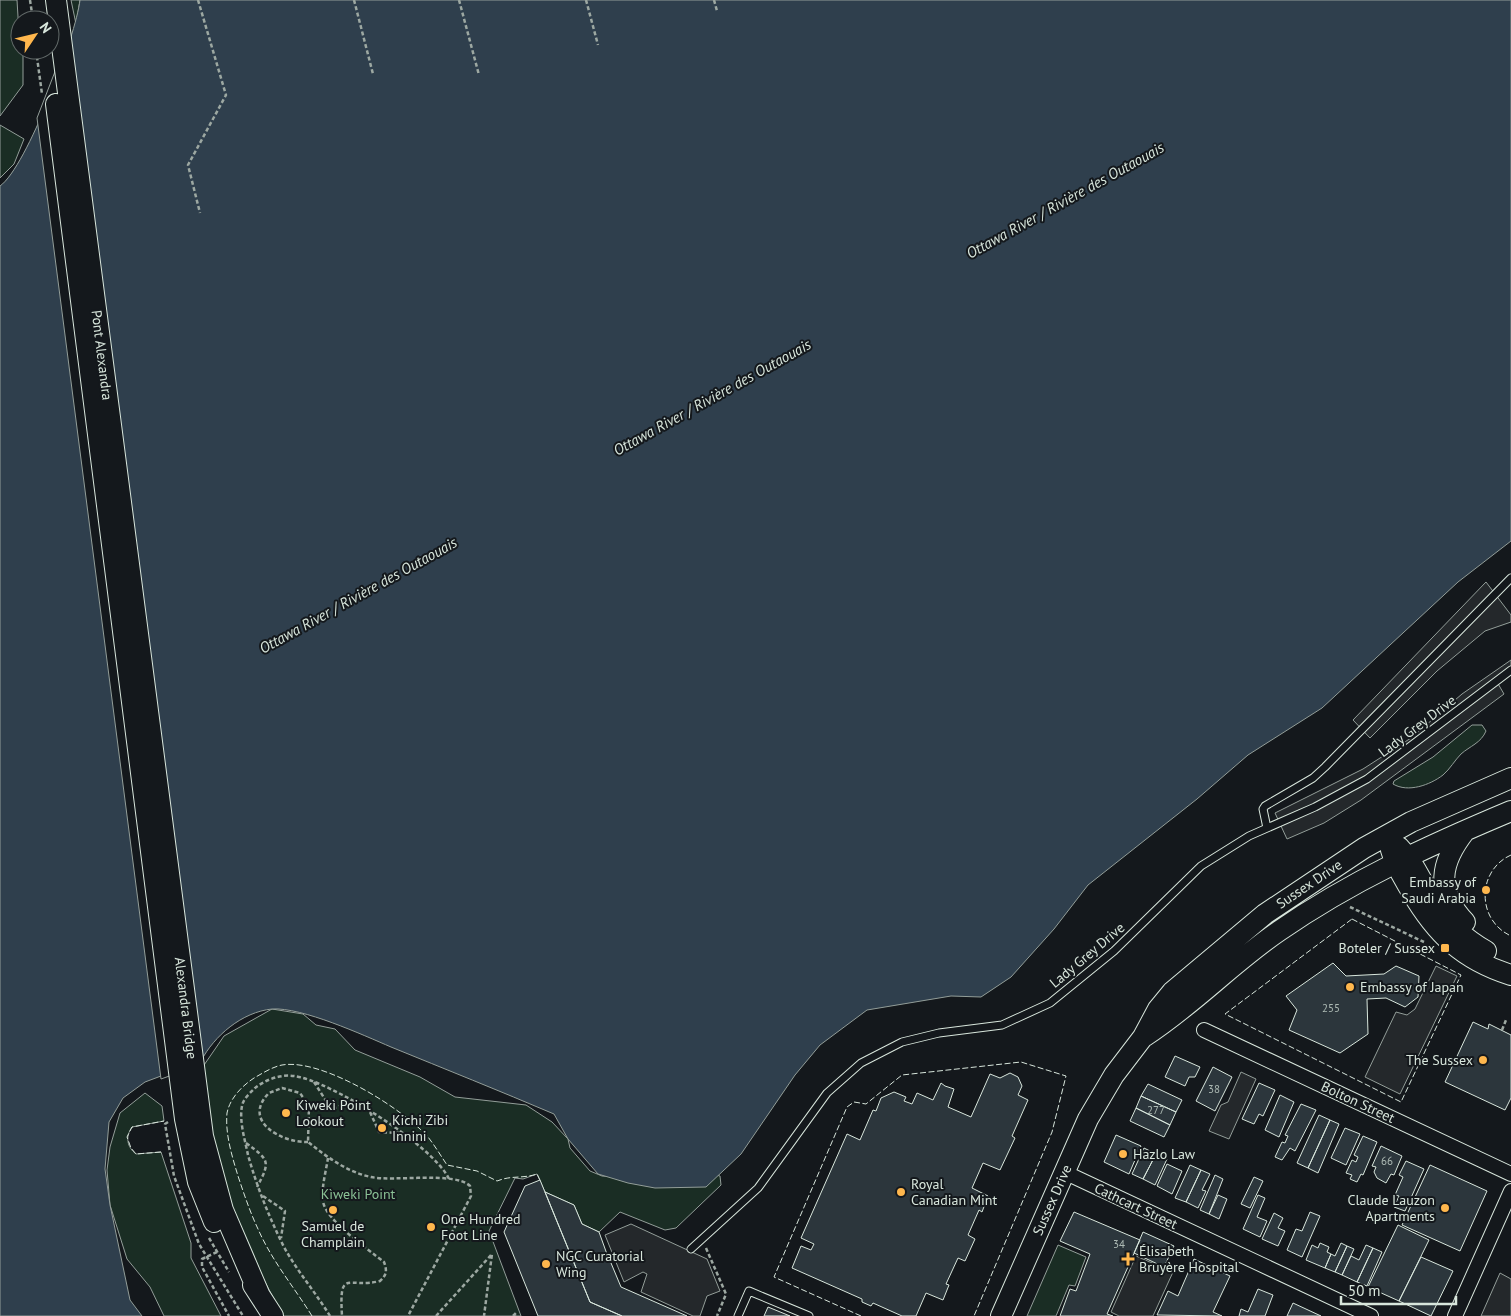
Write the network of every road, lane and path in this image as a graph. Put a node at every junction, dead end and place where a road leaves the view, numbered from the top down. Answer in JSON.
{"nodes":[{"id":1,"x":56,"y":0,"type":"edge"},
{"id":2,"x":198,"y":0,"type":"edge"},
{"id":3,"x":354,"y":0,"type":"edge"},
{"id":4,"x":459,"y":0,"type":"edge"},
{"id":5,"x":586,"y":0,"type":"edge"},
{"id":6,"x":714,"y":0,"type":"edge"},
{"id":7,"x":717,"y":11,"type":"dead end"},
{"id":8,"x":598,"y":45,"type":"dead end"},
{"id":9,"x":50,"y":60,"type":"edge"},
{"id":10,"x":373,"y":74,"type":"dead end"},
{"id":11,"x":479,"y":74,"type":"dead end"},
{"id":12,"x":200,"y":213,"type":"dead end"},
{"id":13,"x":1511,"y":578,"type":"edge"},
{"id":14,"x":1511,"y":670,"type":"edge"},
{"id":15,"x":148,"y":711,"type":"joint"},
{"id":16,"x":1511,"y":778,"type":"edge"},
{"id":17,"x":1511,"y":811,"type":"edge"},
{"id":18,"x":1267,"y":828,"type":"junction"},
{"id":19,"x":1465,"y":831,"type":"junction"},
{"id":20,"x":1387,"y":834,"type":"junction"},
{"id":21,"x":1402,"y":860,"type":"junction"},
{"id":22,"x":1349,"y":906,"type":"dead end"},
{"id":23,"x":1428,"y":944,"type":"dead end"},
{"id":24,"x":1509,"y":968,"type":"edge"},
{"id":25,"x":1506,"y":1020,"type":"dead end"},
{"id":26,"x":1204,"y":1030,"type":"dead end"},
{"id":27,"x":1502,"y":1030,"type":"dead end"},
{"id":28,"x":1144,"y":1037,"type":"junction"},
{"id":29,"x":313,"y":1080,"type":"junction"},
{"id":30,"x":354,"y":1102,"type":"junction"},
{"id":31,"x":370,"y":1111,"type":"junction"},
{"id":32,"x":192,"y":1118,"type":"junction"},
{"id":33,"x":400,"y":1133,"type":"junction"},
{"id":34,"x":246,"y":1142,"type":"junction"},
{"id":35,"x":308,"y":1142,"type":"junction"},
{"id":36,"x":328,"y":1158,"type":"junction"},
{"id":37,"x":1064,"y":1172,"type":"junction"},
{"id":38,"x":1511,"y":1174,"type":"edge"},
{"id":39,"x":449,"y":1179,"type":"junction"},
{"id":40,"x":257,"y":1187,"type":"junction"},
{"id":41,"x":1511,"y":1191,"type":"edge"},
{"id":42,"x":261,"y":1195,"type":"junction"},
{"id":43,"x":702,"y":1238,"type":"junction"},
{"id":44,"x":281,"y":1240,"type":"junction"},
{"id":45,"x":691,"y":1249,"type":"dead end"},
{"id":46,"x":217,"y":1252,"type":"dead end"},
{"id":47,"x":230,"y":1316,"type":"edge"},
{"id":48,"x":273,"y":1316,"type":"edge"},
{"id":49,"x":330,"y":1316,"type":"edge"},
{"id":50,"x":342,"y":1316,"type":"edge"},
{"id":51,"x":408,"y":1316,"type":"edge"},
{"id":52,"x":436,"y":1316,"type":"edge"},
{"id":53,"x":484,"y":1316,"type":"edge"},
{"id":54,"x":717,"y":1316,"type":"edge"},
{"id":55,"x":738,"y":1316,"type":"edge"},
{"id":56,"x":809,"y":1316,"type":"edge"},
{"id":57,"x":1001,"y":1316,"type":"edge"},
{"id":58,"x":1371,"y":1316,"type":"edge"},
{"id":59,"x":1455,"y":1316,"type":"edge"}],
"edges":[{"from":1,"to":15,"type":"main road","name":"Pont Alexandra"},
{"from":2,"to":12,"type":"path"},
{"from":3,"to":10,"type":"path"},
{"from":4,"to":11,"type":"path"},
{"from":5,"to":8,"type":"path"},
{"from":6,"to":7,"type":"path"},
{"from":9,"to":32,"type":"main road"},
{"from":13,"to":18,"type":"lane"},
{"from":14,"to":18,"type":"lane","name":"Lady Grey Drive"},
{"from":15,"to":32,"type":"main road","name":"Alexandra Bridge"},
{"from":16,"to":20,"type":"main road","name":"Sussex Drive"},
{"from":17,"to":19,"type":"main road","name":"Sussex Drive"},
{"from":18,"to":43,"type":"lane","name":"Lady Grey Drive"},
{"from":19,"to":21,"type":"main road","name":"Sussex Drive"},
{"from":19,"to":24,"type":"main road"},
{"from":20,"to":21,"type":"main road"},
{"from":20,"to":28,"type":"main road","name":"Sussex Drive"},
{"from":21,"to":24,"type":"main road"},
{"from":21,"to":28,"type":"main road","name":"Sussex Drive"},
{"from":22,"to":23,"type":"path"},
{"from":25,"to":27,"type":"path"},
{"from":26,"to":38,"type":"street","name":"Bolton Street"},
{"from":28,"to":37,"type":"main road","name":"Sussex Drive"},
{"from":29,"to":30,"type":"path"},
{"from":29,"to":30,"type":"path"},
{"from":29,"to":34,"type":"path"},
{"from":30,"to":31,"type":"path"},
{"from":31,"to":33,"type":"path"},
{"from":31,"to":33,"type":"path"},
{"from":32,"to":48,"type":"main road","name":"Alexandra Bridge"},
{"from":33,"to":39,"type":"path"},
{"from":34,"to":40,"type":"path"},
{"from":34,"to":40,"type":"path"},
{"from":35,"to":35,"type":"path"},
{"from":35,"to":36,"type":"path"},
{"from":36,"to":39,"type":"path"},
{"from":36,"to":50,"type":"path"},
{"from":37,"to":57,"type":"main road","name":"Sussex Drive"},
{"from":37,"to":58,"type":"street","name":"Cathcart Street"},
{"from":39,"to":51,"type":"path"},
{"from":40,"to":42,"type":"path"},
{"from":41,"to":59,"type":"street"},
{"from":42,"to":44,"type":"path"},
{"from":42,"to":44,"type":"path"},
{"from":43,"to":45,"type":"lane","name":"Lady Grey Drive"},
{"from":43,"to":54,"type":"path"},
{"from":44,"to":49,"type":"path"},
{"from":46,"to":47,"type":"path"},
{"from":52,"to":53,"type":"path"},
{"from":55,"to":56,"type":"lane"}]}
